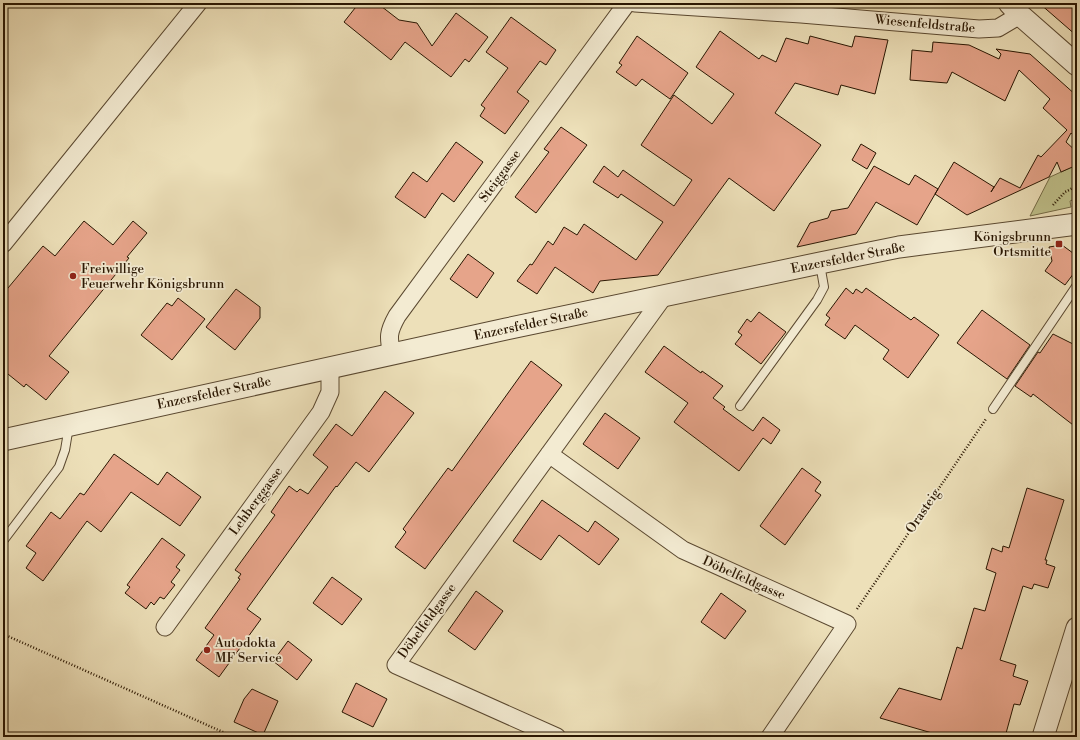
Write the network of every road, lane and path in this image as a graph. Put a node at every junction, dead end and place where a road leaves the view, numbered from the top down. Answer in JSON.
{"nodes":[{"id":1,"x":198,"y":3,"type":"edge"},
{"id":2,"x":627,"y":3,"type":"edge"},
{"id":3,"x":635,"y":3,"type":"edge"},
{"id":4,"x":1015,"y":9,"type":"edge"},
{"id":5,"x":1077,"y":65,"type":"edge"},
{"id":6,"x":1077,"y":186,"type":"edge"},
{"id":7,"x":1050,"y":208,"type":"dead end"},
{"id":8,"x":1069,"y":225,"type":"edge"},
{"id":9,"x":3,"y":244,"type":"edge"},
{"id":10,"x":820,"y":263,"type":"junction"},
{"id":11,"x":1077,"y":285,"type":"edge"},
{"id":12,"x":664,"y":296,"type":"junction"},
{"id":13,"x":392,"y":355,"type":"junction"},
{"id":14,"x":330,"y":368,"type":"junction"},
{"id":15,"x":740,"y":406,"type":"dead end"},
{"id":16,"x":993,"y":409,"type":"joint"},
{"id":17,"x":69,"y":425,"type":"junction"},
{"id":18,"x":3,"y":440,"type":"edge"},
{"id":19,"x":549,"y":454,"type":"junction"},
{"id":20,"x":3,"y":541,"type":"edge"},
{"id":21,"x":846,"y":624,"type":"junction"},
{"id":22,"x":165,"y":627,"type":"dead end"},
{"id":23,"x":1077,"y":628,"type":"edge"},
{"id":24,"x":3,"y":634,"type":"edge"},
{"id":25,"x":234,"y":737,"type":"edge"},
{"id":26,"x":557,"y":737,"type":"edge"},
{"id":27,"x":770,"y":737,"type":"edge"},
{"id":28,"x":1043,"y":737,"type":"edge"}],
"edges":[{"from":1,"to":9,"type":"street"},
{"from":2,"to":13,"type":"street","name":"Steiggasse"},
{"from":3,"to":4,"type":"street","name":"Wiesenfeldstraße"},
{"from":4,"to":5,"type":"street"},
{"from":6,"to":7,"type":"path"},
{"from":8,"to":10,"type":"street","name":"Enzersfelder Straße"},
{"from":10,"to":12,"type":"street","name":"Enzersfelder Straße"},
{"from":10,"to":15,"type":"lane"},
{"from":11,"to":16,"type":"lane"},
{"from":12,"to":13,"type":"street","name":"Enzersfelder Straße"},
{"from":12,"to":19,"type":"street","name":"Döbelfeldgasse"},
{"from":13,"to":14,"type":"street","name":"Enzersfelder Straße"},
{"from":14,"to":17,"type":"street","name":"Enzersfelder Straße"},
{"from":14,"to":22,"type":"street","name":"Lehberggasse"},
{"from":16,"to":21,"type":"path","name":"Orasteig"},
{"from":17,"to":18,"type":"street","name":"Enzersfelder Straße"},
{"from":17,"to":20,"type":"lane"},
{"from":19,"to":21,"type":"street","name":"Döbelfeldgasse"},
{"from":19,"to":26,"type":"street","name":"Döbelfeldgasse"},
{"from":21,"to":27,"type":"street"},
{"from":23,"to":28,"type":"street"},
{"from":24,"to":25,"type":"path"}]}
